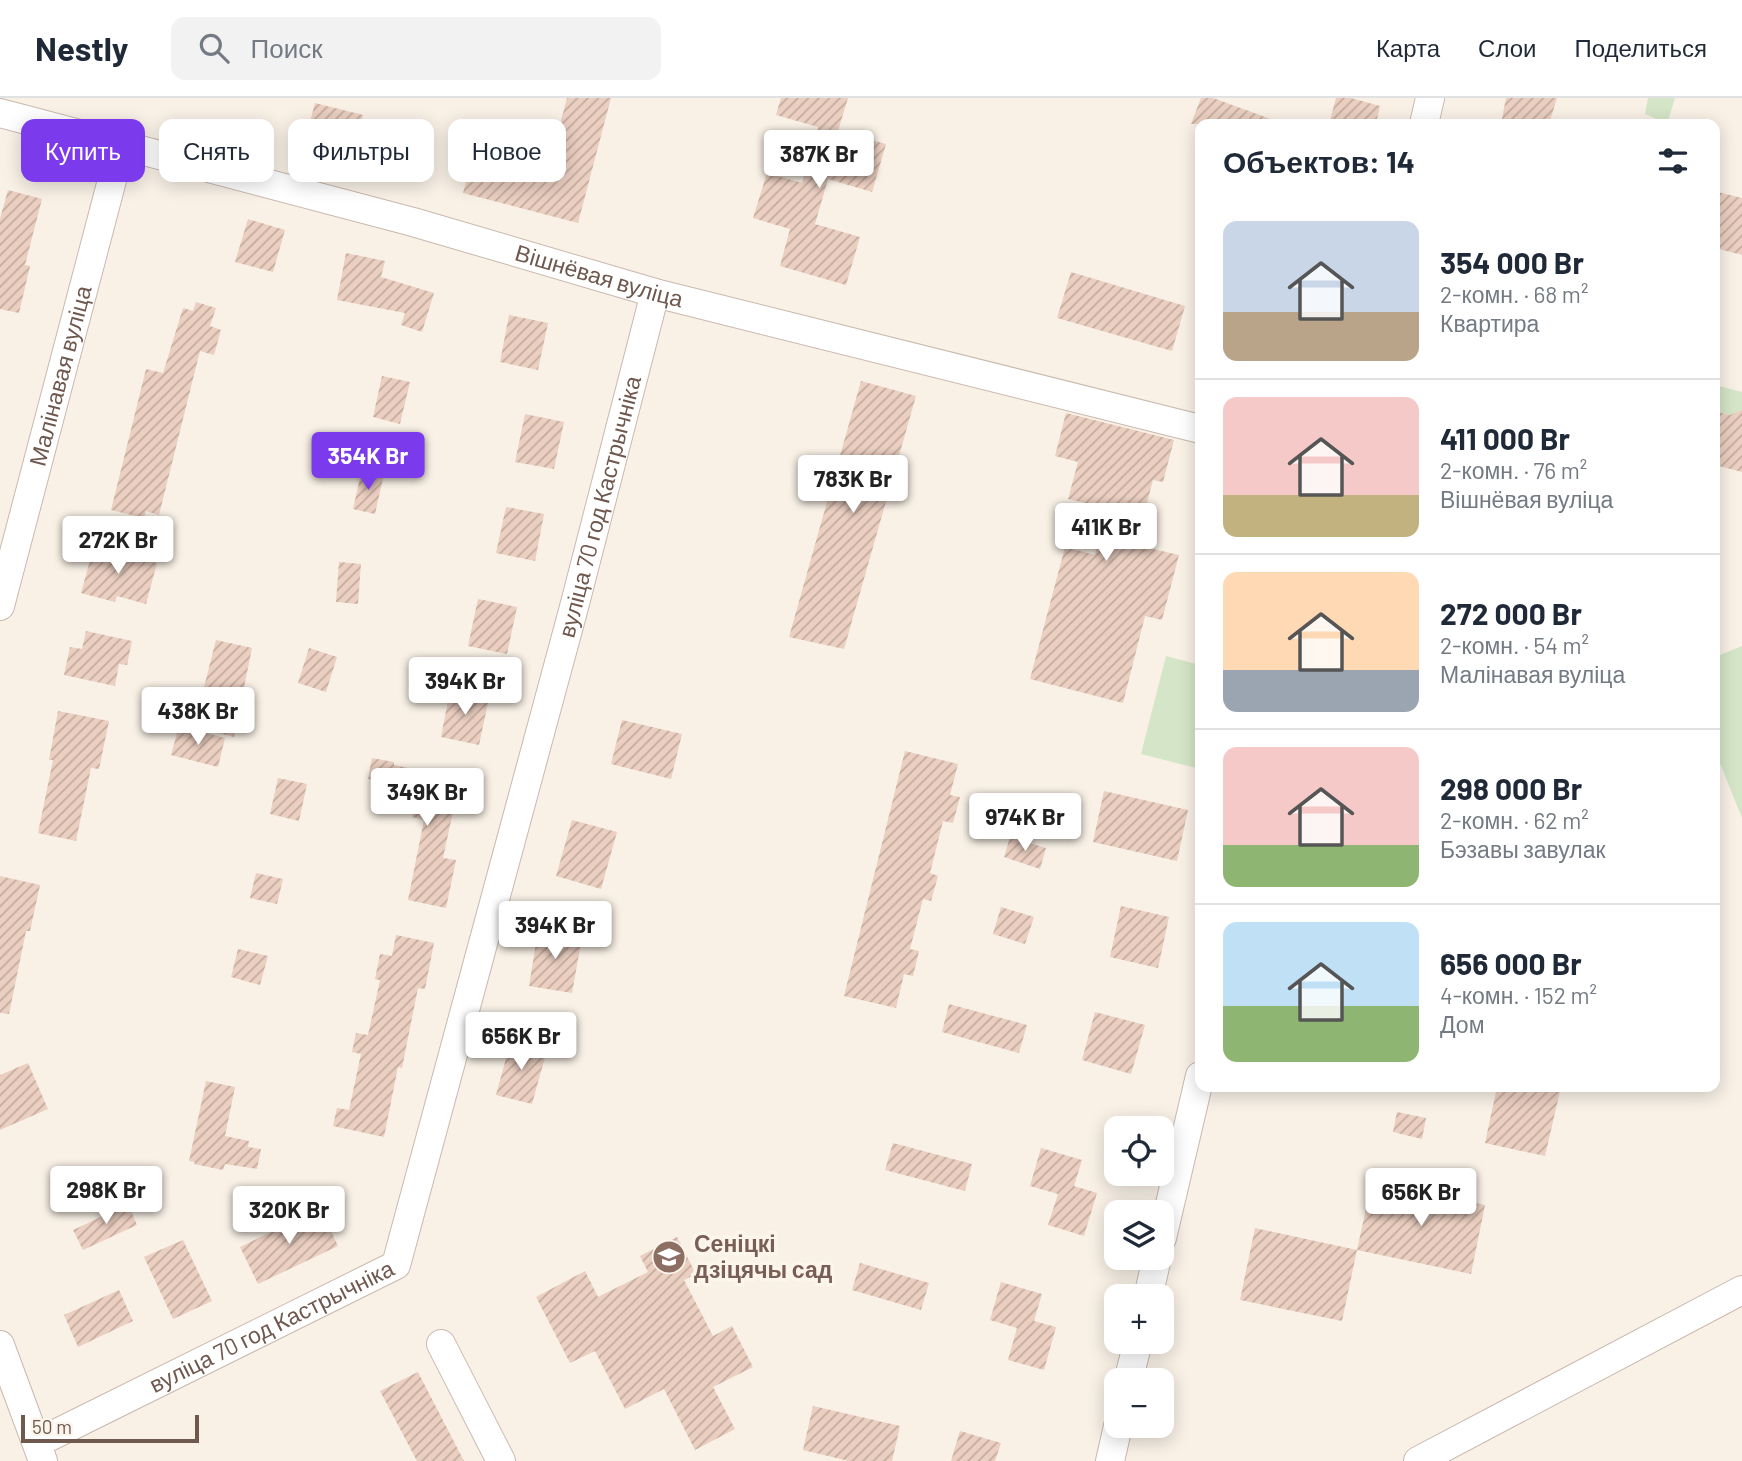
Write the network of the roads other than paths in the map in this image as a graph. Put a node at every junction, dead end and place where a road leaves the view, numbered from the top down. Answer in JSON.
{"nodes":[{"id":1,"x":1430,"y":98,"type":"edge"},
{"id":2,"x":0,"y":113,"type":"edge"},
{"id":3,"x":22,"y":119,"type":"edge"},
{"id":4,"x":1425,"y":119,"type":"edge"},
{"id":5,"x":145,"y":152,"type":"edge"},
{"id":6,"x":112,"y":182,"type":"edge"},
{"id":7,"x":655,"y":293,"type":"junction"},
{"id":8,"x":1195,"y":428,"type":"edge"},
{"id":9,"x":0,"y":606,"type":"edge"},
{"id":10,"x":1196,"y":1092,"type":"edge"},
{"id":11,"x":1171,"y":1200,"type":"edge"},
{"id":12,"x":1742,"y":1290,"type":"edge"},
{"id":13,"x":441,"y":1344,"type":"dead end"},
{"id":14,"x":0,"y":1345,"type":"edge"},
{"id":15,"x":1115,"y":1438,"type":"edge"},
{"id":16,"x":40,"y":1452,"type":"edge"},
{"id":17,"x":501,"y":1461,"type":"edge"},
{"id":18,"x":1110,"y":1461,"type":"edge"},
{"id":19,"x":1418,"y":1461,"type":"edge"}],
"edges":[{"from":1,"to":4,"type":"street"},
{"from":2,"to":3,"type":"street","name":"Вішнёвая вуліца"},
{"from":5,"to":7,"type":"street","name":"Вішнёвая вуліца"},
{"from":6,"to":9,"type":"street","name":"Малінавая вуліца"},
{"from":7,"to":8,"type":"street","name":"Вішнёвая вуліца"},
{"from":7,"to":16,"type":"street","name":"вуліца 70 год Кастрычніка"},
{"from":10,"to":11,"type":"street"},
{"from":12,"to":19,"type":"street"},
{"from":13,"to":17,"type":"street"},
{"from":14,"to":16,"type":"street"},
{"from":15,"to":18,"type":"street"}]}
